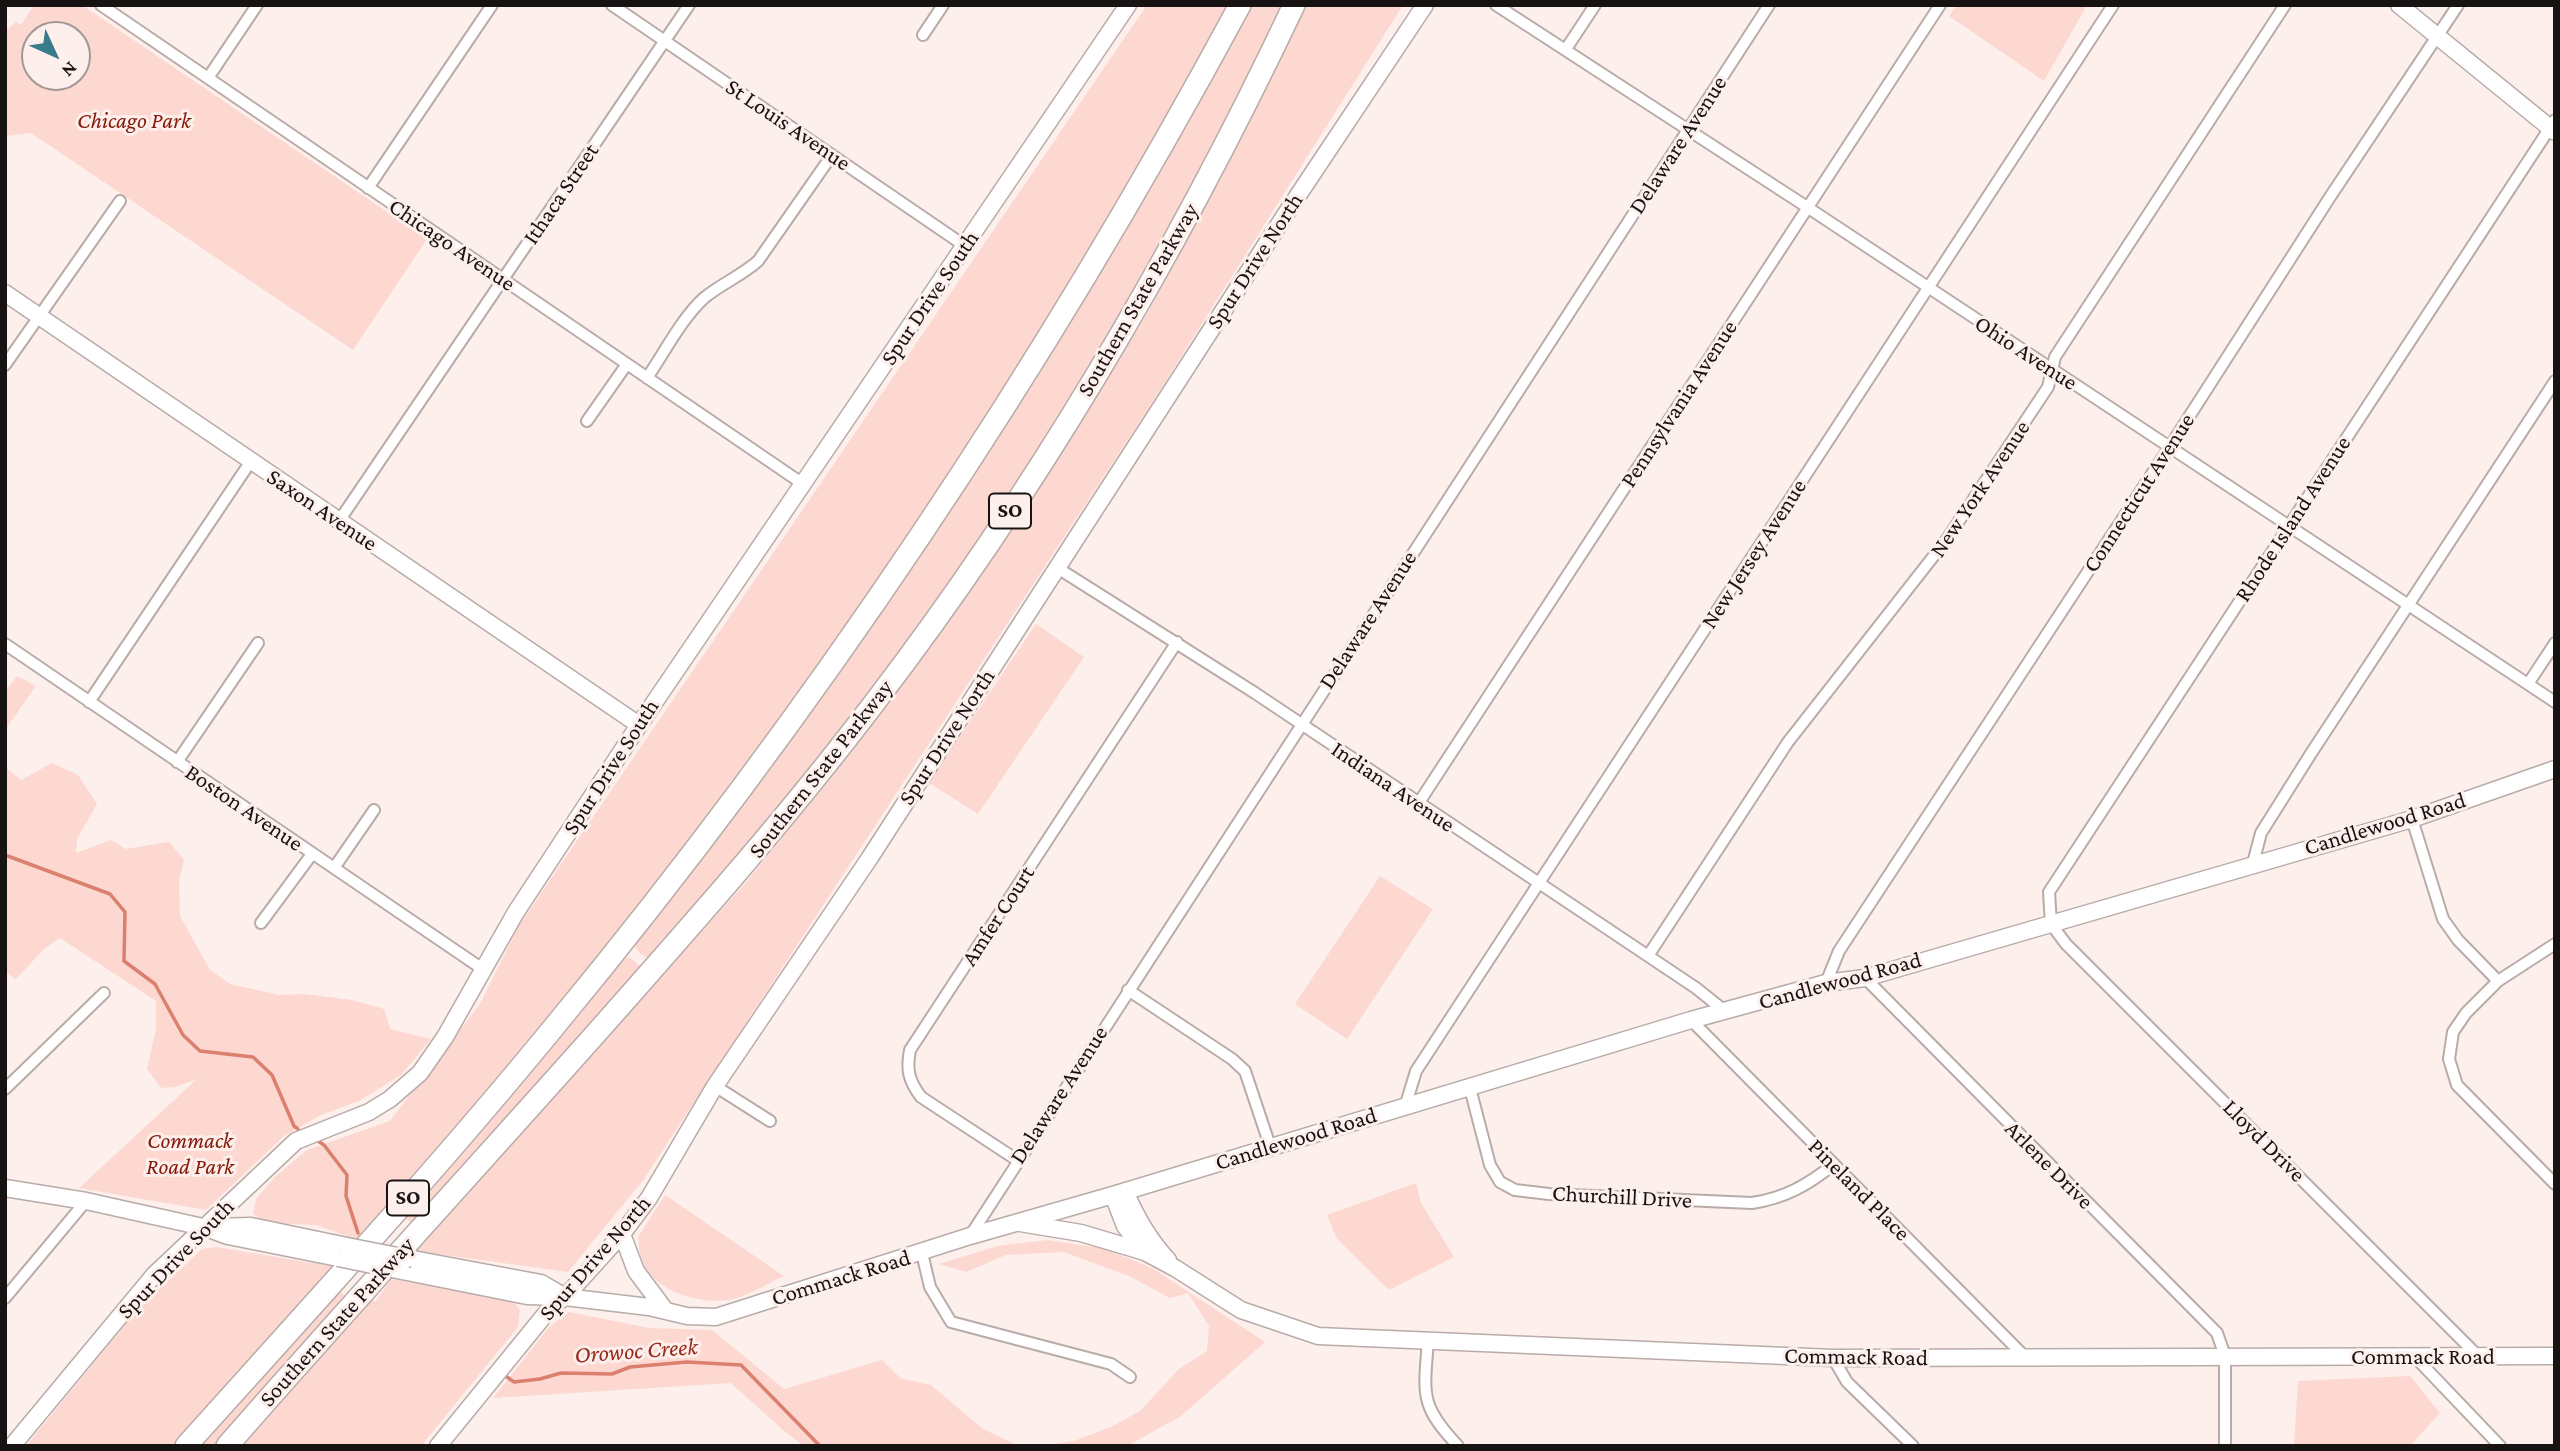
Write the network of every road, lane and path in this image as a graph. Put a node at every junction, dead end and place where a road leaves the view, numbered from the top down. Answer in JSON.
{"nodes":[{"id":1,"x":101,"y":5,"type":"edge"},
{"id":2,"x":257,"y":5,"type":"edge"},
{"id":3,"x":492,"y":5,"type":"edge"},
{"id":4,"x":612,"y":5,"type":"edge"},
{"id":5,"x":689,"y":5,"type":"edge"},
{"id":6,"x":943,"y":5,"type":"edge"},
{"id":7,"x":1240,"y":5,"type":"edge"},
{"id":8,"x":1294,"y":5,"type":"edge"},
{"id":9,"x":1425,"y":5,"type":"edge"},
{"id":10,"x":1496,"y":5,"type":"edge"},
{"id":11,"x":1595,"y":5,"type":"edge"},
{"id":12,"x":1769,"y":5,"type":"edge"},
{"id":13,"x":1940,"y":5,"type":"edge"},
{"id":14,"x":2113,"y":5,"type":"edge"},
{"id":15,"x":2285,"y":5,"type":"edge"},
{"id":16,"x":2399,"y":5,"type":"edge"},
{"id":17,"x":2458,"y":5,"type":"edge"},
{"id":18,"x":1126,"y":6,"type":"edge"},
{"id":19,"x":923,"y":35,"type":"dead end"},
{"id":20,"x":2437,"y":36,"type":"junction"},
{"id":21,"x":665,"y":41,"type":"junction"},
{"id":22,"x":1566,"y":49,"type":"junction"},
{"id":23,"x":208,"y":78,"type":"junction"},
{"id":24,"x":2553,"y":126,"type":"edge"},
{"id":25,"x":1688,"y":130,"type":"junction"},
{"id":26,"x":832,"y":155,"type":"junction"},
{"id":27,"x":368,"y":188,"type":"junction"},
{"id":28,"x":120,"y":201,"type":"dead end"},
{"id":29,"x":1807,"y":207,"type":"junction"},
{"id":30,"x":965,"y":246,"type":"junction"},
{"id":31,"x":503,"y":280,"type":"junction"},
{"id":32,"x":1928,"y":289,"type":"junction"},
{"id":33,"x":5,"y":293,"type":"edge"},
{"id":34,"x":38,"y":316,"type":"junction"},
{"id":35,"x":626,"y":364,"type":"junction"},
{"id":36,"x":5,"y":365,"type":"edge"},
{"id":37,"x":2052,"y":370,"type":"junction"},
{"id":38,"x":647,"y":378,"type":"junction"},
{"id":39,"x":2555,"y":381,"type":"edge"},
{"id":40,"x":587,"y":421,"type":"dead end"},
{"id":41,"x":2169,"y":447,"type":"junction"},
{"id":42,"x":251,"y":461,"type":"junction"},
{"id":43,"x":803,"y":484,"type":"junction"},
{"id":44,"x":339,"y":521,"type":"junction"},
{"id":45,"x":2288,"y":527,"type":"junction"},
{"id":46,"x":1056,"y":568,"type":"junction"},
{"id":47,"x":2407,"y":604,"type":"junction"},
{"id":48,"x":1177,"y":642,"type":"junction"},
{"id":49,"x":258,"y":643,"type":"dead end"},
{"id":50,"x":2555,"y":643,"type":"edge"},
{"id":51,"x":5,"y":644,"type":"edge"},
{"id":52,"x":2528,"y":684,"type":"junction"},
{"id":53,"x":89,"y":702,"type":"junction"},
{"id":54,"x":2555,"y":702,"type":"edge"},
{"id":55,"x":1300,"y":724,"type":"junction"},
{"id":56,"x":639,"y":725,"type":"junction"},
{"id":57,"x":177,"y":762,"type":"junction"},
{"id":58,"x":2555,"y":769,"type":"edge"},
{"id":59,"x":1418,"y":804,"type":"junction"},
{"id":60,"x":374,"y":810,"type":"dead end"},
{"id":61,"x":2412,"y":819,"type":"junction"},
{"id":62,"x":312,"y":854,"type":"junction"},
{"id":63,"x":2252,"y":867,"type":"junction"},
{"id":64,"x":334,"y":868,"type":"junction"},
{"id":65,"x":1539,"y":883,"type":"junction"},
{"id":66,"x":261,"y":923,"type":"dead end"},
{"id":67,"x":2051,"y":924,"type":"junction"},
{"id":68,"x":2555,"y":944,"type":"edge"},
{"id":69,"x":1648,"y":956,"type":"junction"},
{"id":70,"x":484,"y":971,"type":"junction"},
{"id":71,"x":1865,"y":978,"type":"junction"},
{"id":72,"x":2498,"y":981,"type":"junction"},
{"id":73,"x":1826,"y":983,"type":"junction"},
{"id":74,"x":1128,"y":990,"type":"junction"},
{"id":75,"x":104,"y":993,"type":"dead end"},
{"id":76,"x":1726,"y":1012,"type":"junction"},
{"id":77,"x":1691,"y":1020,"type":"junction"},
{"id":78,"x":715,"y":1086,"type":"junction"},
{"id":79,"x":1470,"y":1088,"type":"junction"},
{"id":80,"x":5,"y":1089,"type":"edge"},
{"id":81,"x":1405,"y":1107,"type":"junction"},
{"id":82,"x":770,"y":1121,"type":"dead end"},
{"id":83,"x":1270,"y":1146,"type":"junction"},
{"id":84,"x":1017,"y":1160,"type":"junction"},
{"id":85,"x":1834,"y":1164,"type":"junction"},
{"id":86,"x":2554,"y":1180,"type":"edge"},
{"id":87,"x":5,"y":1188,"type":"edge"},
{"id":88,"x":1119,"y":1193,"type":"junction"},
{"id":89,"x":86,"y":1201,"type":"junction"},
{"id":90,"x":1018,"y":1222,"type":"junction"},
{"id":91,"x":203,"y":1227,"type":"junction"},
{"id":92,"x":621,"y":1234,"type":"junction"},
{"id":93,"x":970,"y":1236,"type":"junction"},
{"id":94,"x":1145,"y":1252,"type":"junction"},
{"id":95,"x":922,"y":1253,"type":"junction"},
{"id":96,"x":1175,"y":1268,"type":"junction"},
{"id":97,"x":565,"y":1297,"type":"junction"},
{"id":98,"x":5,"y":1298,"type":"edge"},
{"id":99,"x":666,"y":1310,"type":"junction"},
{"id":100,"x":1428,"y":1340,"type":"junction"},
{"id":101,"x":2225,"y":1356,"type":"junction"},
{"id":102,"x":2555,"y":1356,"type":"edge"},
{"id":103,"x":2479,"y":1357,"type":"junction"},
{"id":104,"x":1833,"y":1358,"type":"junction"},
{"id":105,"x":2026,"y":1358,"type":"junction"},
{"id":106,"x":2416,"y":1358,"type":"junction"},
{"id":107,"x":1130,"y":1377,"type":"dead end"},
{"id":108,"x":12,"y":1446,"type":"edge"},
{"id":109,"x":186,"y":1446,"type":"edge"},
{"id":110,"x":226,"y":1446,"type":"edge"},
{"id":111,"x":439,"y":1446,"type":"edge"},
{"id":112,"x":1458,"y":1446,"type":"edge"},
{"id":113,"x":1913,"y":1446,"type":"edge"},
{"id":114,"x":2225,"y":1446,"type":"edge"},
{"id":115,"x":2500,"y":1446,"type":"edge"}],
"edges":[{"from":1,"to":23,"type":"street","name":"Chicago Avenue"},
{"from":2,"to":23,"type":"street"},
{"from":3,"to":27,"type":"street"},
{"from":4,"to":21,"type":"street","name":"St Louis Avenue"},
{"from":5,"to":21,"type":"street","name":"Ithaca Street"},
{"from":6,"to":19,"type":"street"},
{"from":7,"to":109,"type":"highway","name":"Southern State Parkway","number":"SO"},
{"from":8,"to":110,"type":"highway","name":"Southern State Parkway","number":"SO"},
{"from":9,"to":46,"type":"street","name":"Spur Drive North"},
{"from":10,"to":22,"type":"street","name":"Ohio Avenue"},
{"from":11,"to":22,"type":"street"},
{"from":12,"to":25,"type":"street","name":"Delaware Avenue"},
{"from":13,"to":29,"type":"street","name":"Pennsylvania Avenue"},
{"from":14,"to":32,"type":"street","name":"New Jersey Avenue"},
{"from":15,"to":37,"type":"street","name":"New York Avenue"},
{"from":16,"to":20,"type":"street"},
{"from":17,"to":20,"type":"street","name":"Connecticut Avenue"},
{"from":18,"to":30,"type":"street","name":"Spur Drive South"},
{"from":20,"to":24,"type":"street"},
{"from":20,"to":41,"type":"street","name":"Connecticut Avenue"},
{"from":21,"to":26,"type":"street","name":"St Louis Avenue"},
{"from":21,"to":31,"type":"street","name":"Ithaca Street"},
{"from":22,"to":25,"type":"street","name":"Ohio Avenue"},
{"from":23,"to":27,"type":"street","name":"Chicago Avenue"},
{"from":24,"to":45,"type":"street","name":"Rhode Island Avenue"},
{"from":25,"to":29,"type":"street","name":"Ohio Avenue"},
{"from":25,"to":55,"type":"street","name":"Delaware Avenue"},
{"from":26,"to":30,"type":"street","name":"St Louis Avenue"},
{"from":26,"to":38,"type":"street"},
{"from":27,"to":31,"type":"street","name":"Chicago Avenue"},
{"from":28,"to":34,"type":"street"},
{"from":29,"to":32,"type":"street","name":"Ohio Avenue"},
{"from":29,"to":59,"type":"street","name":"Pennsylvania Avenue"},
{"from":30,"to":43,"type":"street","name":"Spur Drive South"},
{"from":31,"to":35,"type":"street","name":"Chicago Avenue"},
{"from":31,"to":44,"type":"street","name":"Ithaca Street"},
{"from":32,"to":37,"type":"street","name":"Ohio Avenue"},
{"from":32,"to":65,"type":"street","name":"New Jersey Avenue"},
{"from":33,"to":34,"type":"street","name":"Saxon Avenue"},
{"from":34,"to":36,"type":"street"},
{"from":34,"to":42,"type":"street","name":"Saxon Avenue"},
{"from":35,"to":38,"type":"street","name":"Chicago Avenue"},
{"from":35,"to":40,"type":"street"},
{"from":37,"to":41,"type":"street","name":"Ohio Avenue"},
{"from":37,"to":69,"type":"street","name":"New York Avenue"},
{"from":38,"to":43,"type":"street","name":"Chicago Avenue"},
{"from":39,"to":47,"type":"street"},
{"from":41,"to":45,"type":"street","name":"Ohio Avenue"},
{"from":41,"to":73,"type":"street","name":"Connecticut Avenue"},
{"from":42,"to":44,"type":"street","name":"Saxon Avenue"},
{"from":42,"to":53,"type":"street"},
{"from":43,"to":56,"type":"street","name":"Spur Drive South"},
{"from":44,"to":56,"type":"street","name":"Saxon Avenue"},
{"from":45,"to":47,"type":"street","name":"Ohio Avenue"},
{"from":45,"to":67,"type":"street","name":"Rhode Island Avenue"},
{"from":46,"to":48,"type":"street","name":"Indiana Avenue"},
{"from":46,"to":78,"type":"street","name":"Spur Drive North"},
{"from":47,"to":52,"type":"street","name":"Ohio Avenue"},
{"from":47,"to":63,"type":"street"},
{"from":48,"to":55,"type":"street","name":"Indiana Avenue"},
{"from":48,"to":84,"type":"street","name":"Amfer Court"},
{"from":49,"to":57,"type":"street"},
{"from":50,"to":52,"type":"street"},
{"from":51,"to":53,"type":"street","name":"Boston Avenue"},
{"from":52,"to":54,"type":"street","name":"Ohio Avenue"},
{"from":53,"to":57,"type":"street","name":"Boston Avenue"},
{"from":55,"to":59,"type":"street","name":"Indiana Avenue"},
{"from":55,"to":74,"type":"street","name":"Delaware Avenue"},
{"from":56,"to":70,"type":"street","name":"Spur Drive South"},
{"from":57,"to":62,"type":"street","name":"Boston Avenue"},
{"from":58,"to":61,"type":"street","name":"Candlewood Road"},
{"from":59,"to":65,"type":"street","name":"Indiana Avenue"},
{"from":60,"to":64,"type":"street"},
{"from":61,"to":63,"type":"street","name":"Candlewood Road"},
{"from":61,"to":72,"type":"street"},
{"from":62,"to":64,"type":"street","name":"Boston Avenue"},
{"from":62,"to":66,"type":"street"},
{"from":63,"to":67,"type":"street","name":"Candlewood Road"},
{"from":64,"to":70,"type":"street","name":"Boston Avenue"},
{"from":65,"to":69,"type":"street","name":"Indiana Avenue"},
{"from":65,"to":81,"type":"street","name":"New Jersey Avenue"},
{"from":67,"to":71,"type":"street","name":"Candlewood Road"},
{"from":67,"to":103,"type":"street","name":"Lloyd Drive"},
{"from":68,"to":72,"type":"street"},
{"from":69,"to":76,"type":"street","name":"Indiana Avenue"},
{"from":70,"to":91,"type":"street","name":"Spur Drive South"},
{"from":71,"to":73,"type":"street","name":"Candlewood Road"},
{"from":71,"to":101,"type":"street","name":"Arlene Drive"},
{"from":72,"to":86,"type":"street"},
{"from":73,"to":76,"type":"street","name":"Candlewood Road"},
{"from":74,"to":83,"type":"street"},
{"from":74,"to":84,"type":"street","name":"Delaware Avenue"},
{"from":75,"to":80,"type":"street"},
{"from":76,"to":77,"type":"street","name":"Candlewood Road"},
{"from":77,"to":79,"type":"street","name":"Candlewood Road"},
{"from":77,"to":85,"type":"street","name":"Pineland Place"},
{"from":78,"to":82,"type":"street"},
{"from":78,"to":92,"type":"street","name":"Spur Drive North"},
{"from":79,"to":81,"type":"street","name":"Candlewood Road"},
{"from":79,"to":85,"type":"street","name":"Churchill Drive"},
{"from":81,"to":83,"type":"street","name":"Candlewood Road"},
{"from":83,"to":88,"type":"street","name":"Candlewood Road"},
{"from":84,"to":93,"type":"street","name":"Delaware Avenue"},
{"from":85,"to":105,"type":"street","name":"Pineland Place"},
{"from":87,"to":89,"type":"street","name":"Commack Road"},
{"from":88,"to":90,"type":"street","name":"Commack Road"},
{"from":88,"to":94,"type":"street","name":"Commack Road"},
{"from":88,"to":96,"type":"street","name":"Commack Road"},
{"from":89,"to":91,"type":"street","name":"Commack Road"},
{"from":89,"to":98,"type":"street"},
{"from":90,"to":93,"type":"street","name":"Commack Road"},
{"from":90,"to":94,"type":"street"},
{"from":91,"to":97,"type":"street","name":"Commack Road","bridge":true},
{"from":91,"to":108,"type":"street","name":"Spur Drive South"},
{"from":92,"to":97,"type":"street","name":"Spur Drive North"},
{"from":92,"to":99,"type":"street"},
{"from":93,"to":95,"type":"street","name":"Commack Road"},
{"from":94,"to":96,"type":"street","name":"Commack Road"},
{"from":95,"to":99,"type":"street","name":"Commack Road"},
{"from":95,"to":107,"type":"street"},
{"from":96,"to":100,"type":"street","name":"Commack Road"},
{"from":97,"to":99,"type":"street","name":"Commack Road"},
{"from":97,"to":111,"type":"street","name":"Spur Drive North"},
{"from":100,"to":104,"type":"street","name":"Commack Road"},
{"from":100,"to":112,"type":"street"},
{"from":101,"to":105,"type":"street","name":"Commack Road"},
{"from":101,"to":106,"type":"street","name":"Commack Road"},
{"from":101,"to":114,"type":"street"},
{"from":102,"to":103,"type":"street","name":"Commack Road"},
{"from":103,"to":106,"type":"street","name":"Commack Road"},
{"from":104,"to":105,"type":"street","name":"Commack Road"},
{"from":104,"to":113,"type":"street"},
{"from":106,"to":115,"type":"street"}]}
